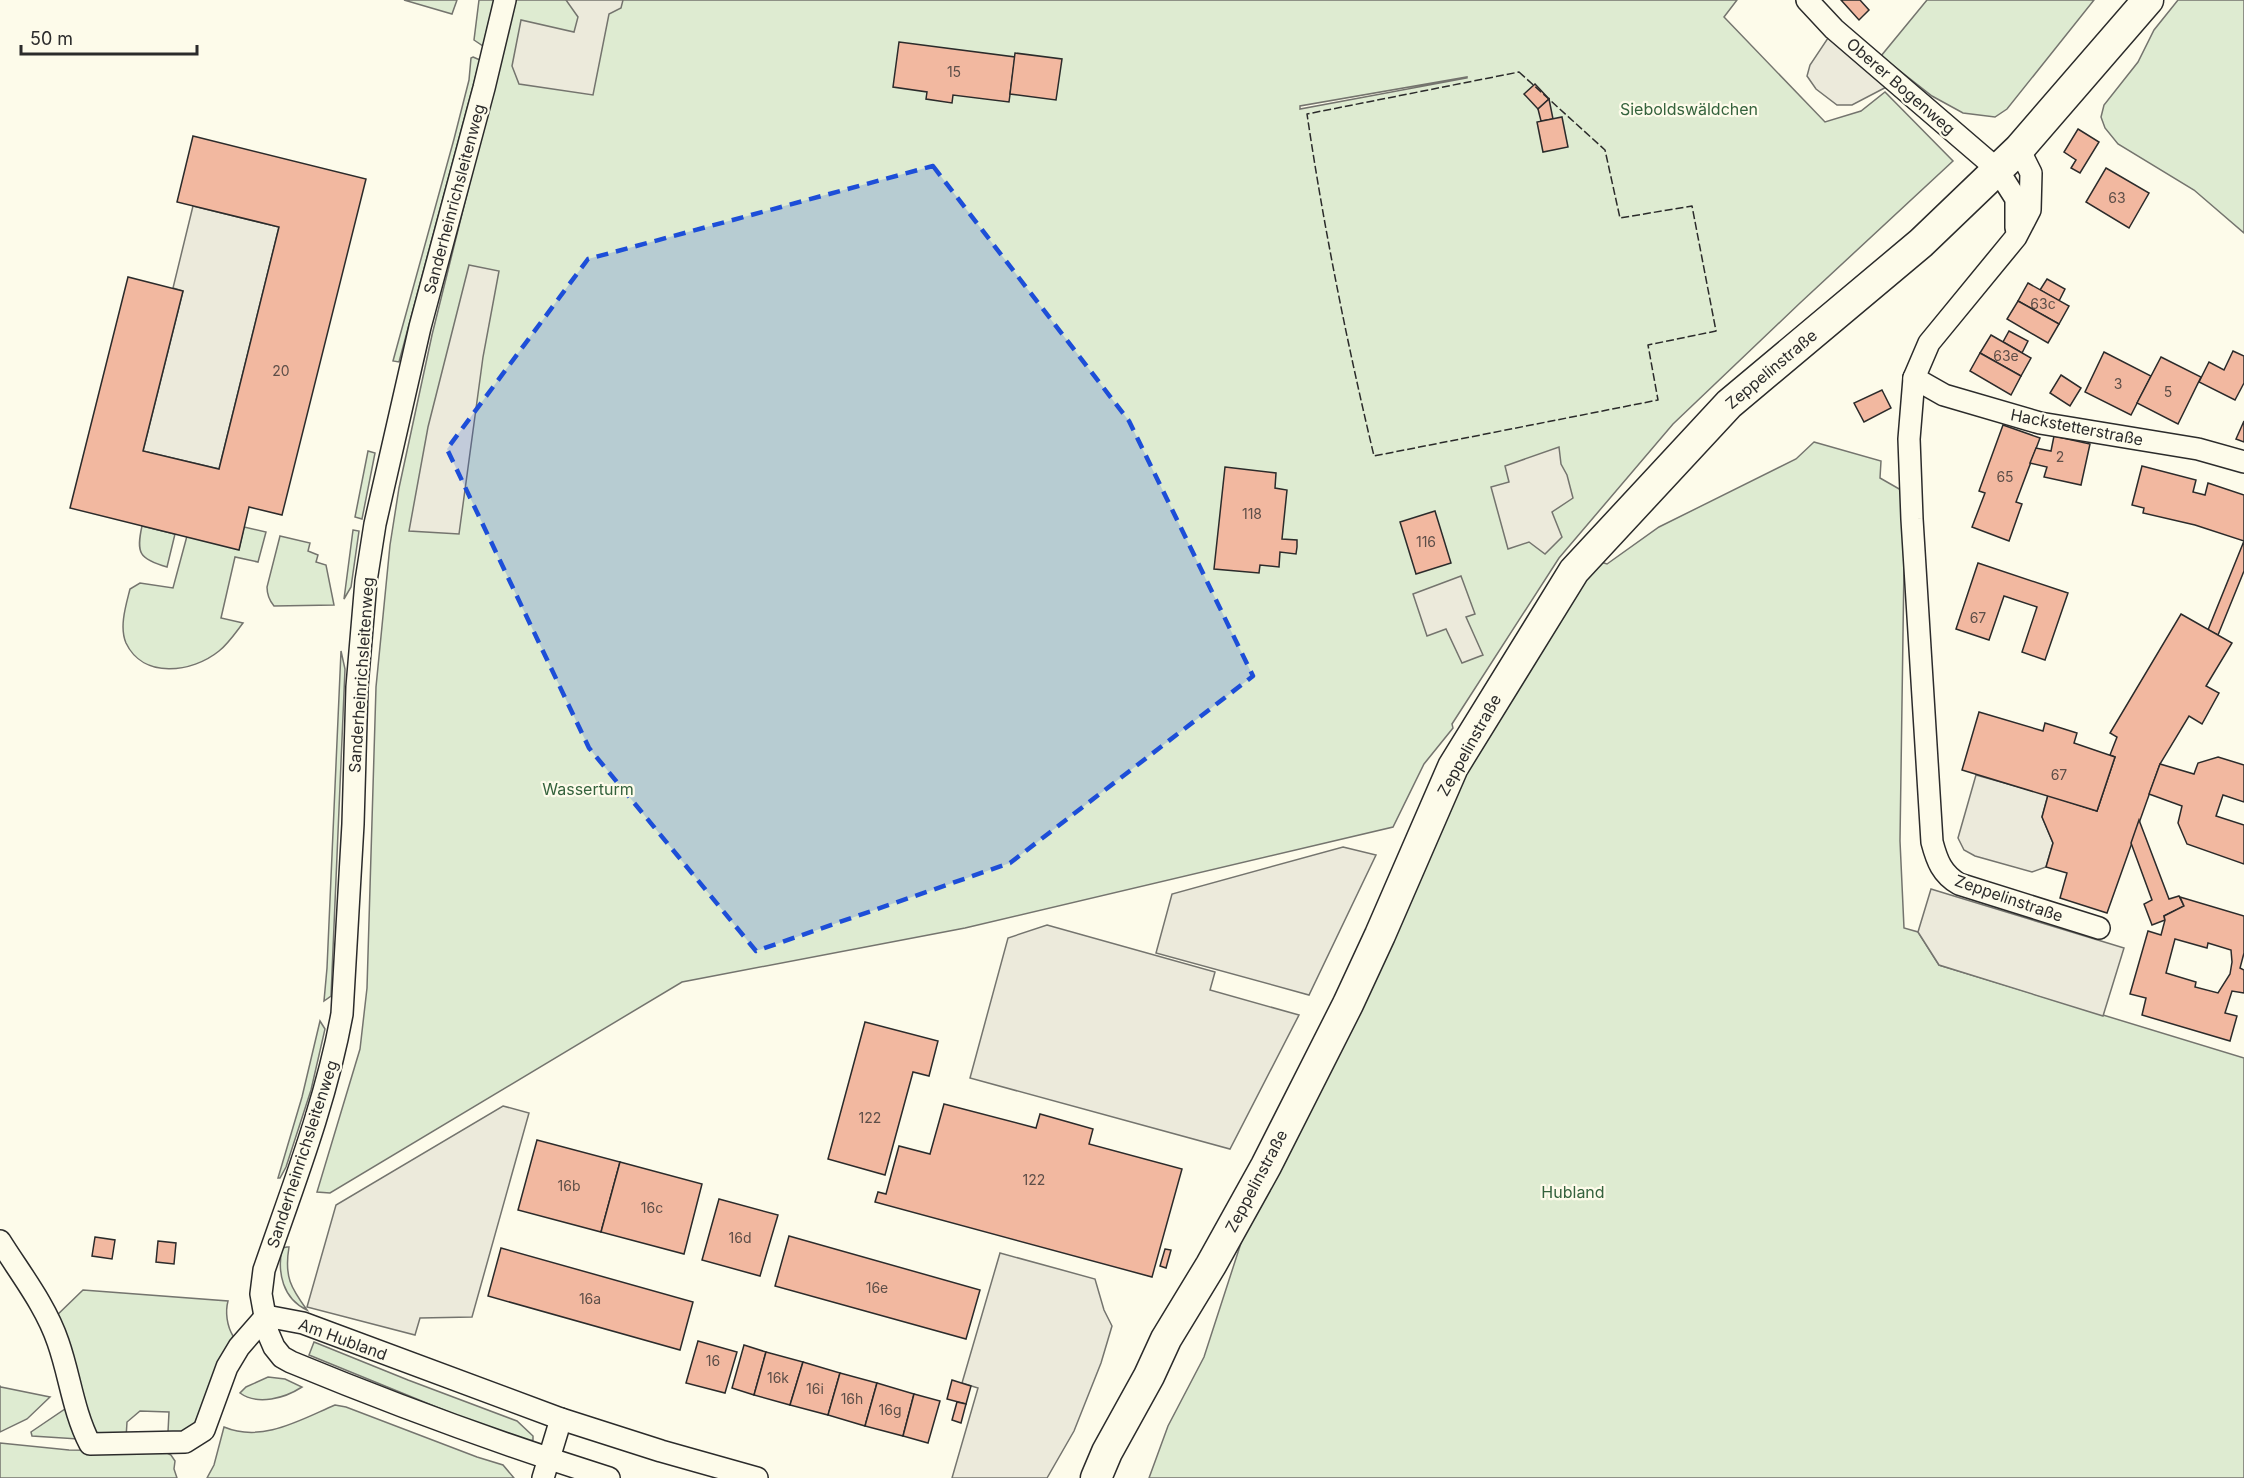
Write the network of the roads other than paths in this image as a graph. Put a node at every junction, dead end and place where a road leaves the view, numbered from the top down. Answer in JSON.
{"nodes":[{"id":1,"x":505,"y":0,"type":"edge"},
{"id":2,"x":1807,"y":0,"type":"edge"},
{"id":3,"x":2148,"y":0,"type":"edge"},
{"id":4,"x":2019,"y":149,"type":"junction"},
{"id":5,"x":1997,"y":170,"type":"junction"},
{"id":6,"x":2016,"y":237,"type":"junction"},
{"id":7,"x":1914,"y":378,"type":"junction"},
{"id":8,"x":2244,"y":462,"type":"edge"},
{"id":9,"x":2099,"y":928,"type":"dead end"},
{"id":10,"x":0,"y":1241,"type":"edge"},
{"id":11,"x":266,"y":1316,"type":"junction"},
{"id":12,"x":561,"y":1419,"type":"junction"},
{"id":13,"x":546,"y":1469,"type":"edge"},
{"id":14,"x":609,"y":1478,"type":"edge"},
{"id":15,"x":757,"y":1478,"type":"edge"},
{"id":16,"x":1096,"y":1478,"type":"edge"}],
"edges":[{"from":1,"to":11,"type":"street","name":"Sanderheinrichsleitenweg"},
{"from":2,"to":5,"type":"street","name":"Oberer Bogenweg"},
{"from":3,"to":4,"type":"street","name":"Zeppelinstraße"},
{"from":4,"to":5,"type":"street","name":"Zeppelinstraße"},
{"from":4,"to":6,"type":"street","name":"Zeppelinstraße"},
{"from":5,"to":6,"type":"street"},
{"from":5,"to":16,"type":"street","name":"Zeppelinstraße"},
{"from":6,"to":7,"type":"street","name":"Zeppelinstraße"},
{"from":7,"to":8,"type":"street","name":"Hackstetterstraße"},
{"from":7,"to":9,"type":"street","name":"Zeppelinstraße"},
{"from":10,"to":11,"type":"street"},
{"from":11,"to":12,"type":"street","name":"Am Hubland"},
{"from":11,"to":13,"type":"street"},
{"from":12,"to":13,"type":"street"},
{"from":12,"to":15,"type":"street","name":"Am Hubland"},
{"from":13,"to":14,"type":"street"}]}
